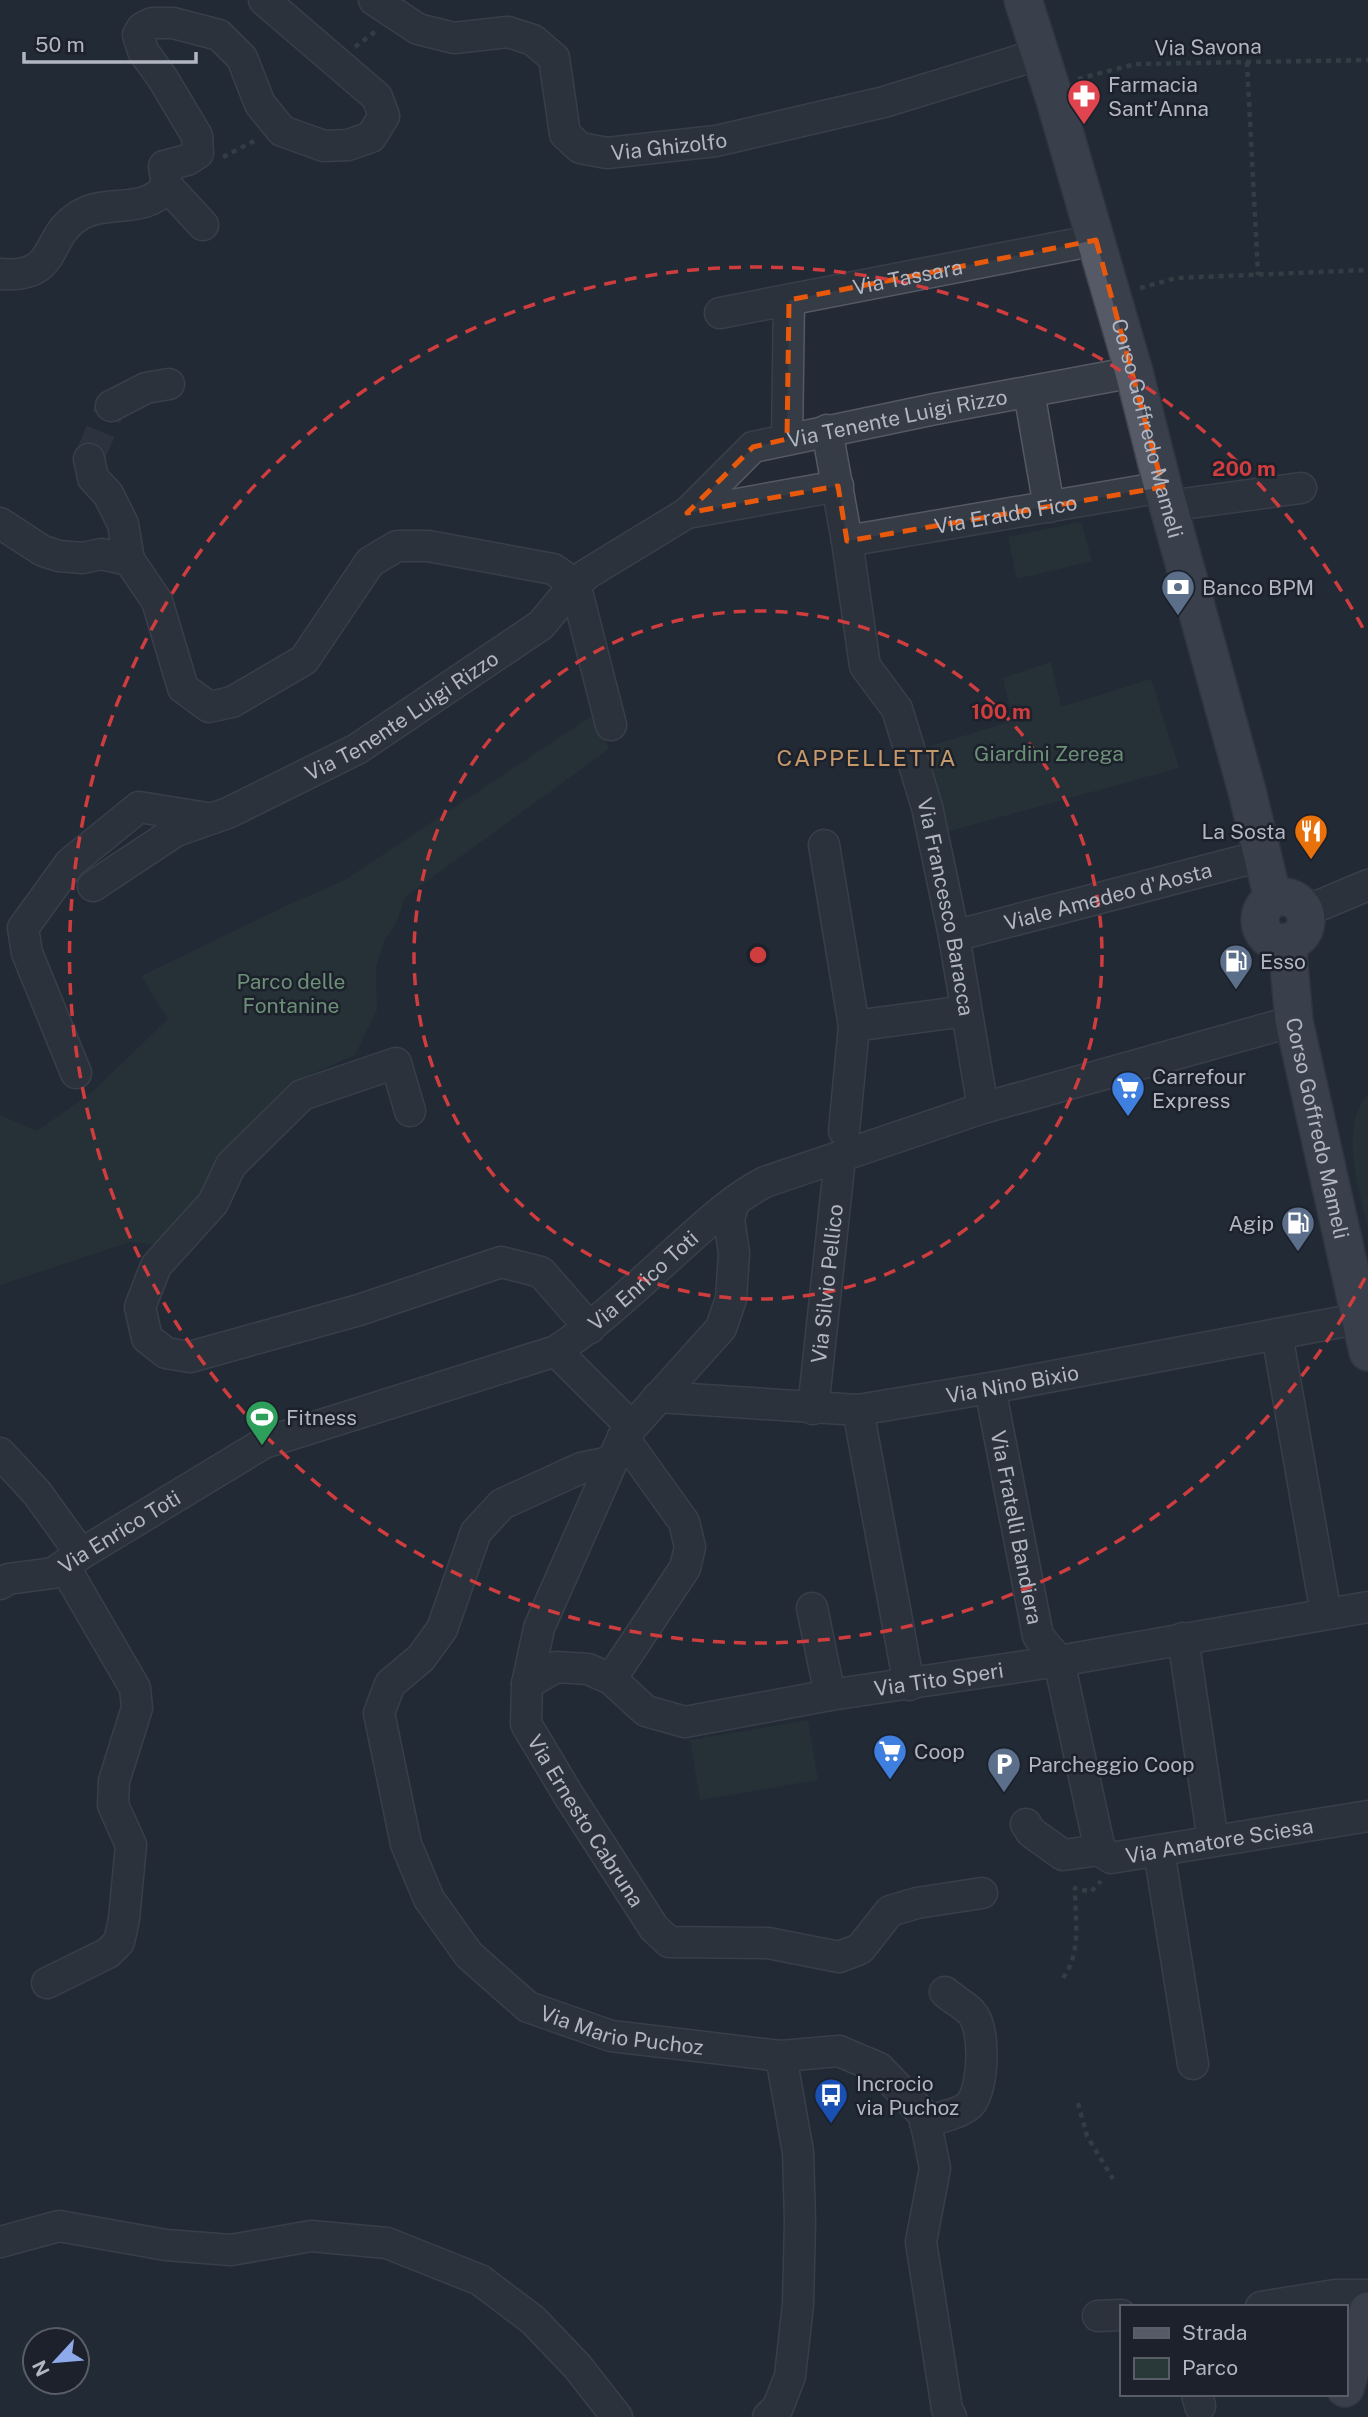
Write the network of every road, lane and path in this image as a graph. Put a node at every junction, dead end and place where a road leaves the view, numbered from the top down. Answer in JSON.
{"nodes":[{"id":1,"x":264,"y":0,"type":"edge"},
{"id":2,"x":1023,"y":0,"type":"edge"},
{"id":3,"x":386,"y":8,"type":"edge"},
{"id":4,"x":1368,"y":60,"type":"edge"},
{"id":5,"x":335,"y":62,"type":"junction"},
{"id":6,"x":1247,"y":62,"type":"junction"},
{"id":7,"x":1045,"y":70,"type":"junction"},
{"id":8,"x":280,"y":128,"type":"junction"},
{"id":9,"x":222,"y":157,"type":"dead end"},
{"id":10,"x":167,"y":186,"type":"junction"},
{"id":11,"x":202,"y":225,"type":"dead end"},
{"id":12,"x":1096,"y":240,"type":"junction"},
{"id":13,"x":1368,"y":270,"type":"edge"},
{"id":14,"x":0,"y":274,"type":"edge"},
{"id":15,"x":1258,"y":275,"type":"junction"},
{"id":16,"x":1112,"y":296,"type":"junction"},
{"id":17,"x":789,"y":300,"type":"junction"},
{"id":18,"x":720,"y":313,"type":"dead end"},
{"id":19,"x":1134,"y":372,"type":"junction"},
{"id":20,"x":169,"y":384,"type":"dead end"},
{"id":21,"x":1028,"y":392,"type":"junction"},
{"id":22,"x":111,"y":406,"type":"tunnel mouth"},
{"id":23,"x":827,"y":430,"type":"junction"},
{"id":24,"x":787,"y":439,"type":"junction"},
{"id":25,"x":89,"y":459,"type":"dead end"},
{"id":26,"x":838,"y":486,"type":"junction"},
{"id":27,"x":1301,"y":488,"type":"dead end"},
{"id":28,"x":1166,"y":497,"type":"junction"},
{"id":29,"x":1048,"y":507,"type":"junction"},
{"id":30,"x":687,"y":513,"type":"junction"},
{"id":31,"x":0,"y":523,"type":"edge"},
{"id":32,"x":847,"y":541,"type":"junction"},
{"id":33,"x":129,"y":560,"type":"junction"},
{"id":34,"x":575,"y":584,"type":"junction"},
{"id":35,"x":611,"y":725,"type":"dead end"},
{"id":36,"x":211,"y":819,"type":"junction"},
{"id":37,"x":824,"y":845,"type":"dead end"},
{"id":38,"x":1261,"y":856,"type":"junction"},
{"id":39,"x":1368,"y":885,"type":"edge"},
{"id":40,"x":93,"y":886,"type":"dead end"},
{"id":41,"x":1288,"y":918,"type":"junction"},
{"id":42,"x":954,"y":936,"type":"junction"},
{"id":43,"x":966,"y":1011,"type":"junction"},
{"id":44,"x":1294,"y":1021,"type":"junction"},
{"id":45,"x":854,"y":1026,"type":"junction"},
{"id":46,"x":76,"y":1073,"type":"dead end"},
{"id":47,"x":983,"y":1108,"type":"junction"},
{"id":48,"x":411,"y":1111,"type":"dead end"},
{"id":49,"x":842,"y":1144,"type":"junction"},
{"id":50,"x":734,"y":1202,"type":"junction"},
{"id":51,"x":590,"y":1328,"type":"junction"},
{"id":52,"x":1277,"y":1334,"type":"junction"},
{"id":53,"x":1365,"y":1335,"type":"edge"},
{"id":54,"x":556,"y":1351,"type":"junction"},
{"id":55,"x":990,"y":1388,"type":"junction"},
{"id":56,"x":658,"y":1397,"type":"junction"},
{"id":57,"x":813,"y":1409,"type":"junction"},
{"id":58,"x":858,"y":1410,"type":"junction"},
{"id":59,"x":621,"y":1442,"type":"junction"},
{"id":60,"x":0,"y":1453,"type":"edge"},
{"id":61,"x":73,"y":1560,"type":"junction"},
{"id":62,"x":3,"y":1579,"type":"edge"},
{"id":63,"x":1368,"y":1607,"type":"edge"},
{"id":64,"x":811,"y":1608,"type":"dead end"},
{"id":65,"x":1326,"y":1614,"type":"junction"},
{"id":66,"x":1183,"y":1638,"type":"junction"},
{"id":67,"x":1059,"y":1661,"type":"junction"},
{"id":68,"x":611,"y":1679,"type":"junction"},
{"id":69,"x":527,"y":1684,"type":"junction"},
{"id":70,"x":909,"y":1685,"type":"junction"},
{"id":71,"x":830,"y":1695,"type":"junction"},
{"id":72,"x":1368,"y":1816,"type":"edge"},
{"id":73,"x":1026,"y":1824,"type":"dead end"},
{"id":74,"x":1213,"y":1841,"type":"junction"},
{"id":75,"x":1159,"y":1851,"type":"junction"},
{"id":76,"x":1106,"y":1854,"type":"junction"},
{"id":77,"x":982,"y":1893,"type":"dead end"},
{"id":78,"x":1063,"y":1978,"type":"dead end"},
{"id":79,"x":47,"y":1983,"type":"dead end"},
{"id":80,"x":945,"y":1992,"type":"dead end"},
{"id":81,"x":781,"y":2056,"type":"junction"},
{"id":82,"x":1193,"y":2064,"type":"dead end"},
{"id":83,"x":1078,"y":2103,"type":"dead end"},
{"id":84,"x":925,"y":2122,"type":"junction"},
{"id":85,"x":1113,"y":2179,"type":"dead end"},
{"id":86,"x":0,"y":2242,"type":"edge"},
{"id":87,"x":1368,"y":2295,"type":"edge"},
{"id":88,"x":1273,"y":2305,"type":"edge"},
{"id":89,"x":1368,"y":2311,"type":"edge"},
{"id":90,"x":1347,"y":2379,"type":"edge"},
{"id":91,"x":1343,"y":2396,"type":"edge"},
{"id":92,"x":617,"y":2417,"type":"edge"},
{"id":93,"x":768,"y":2417,"type":"edge"},
{"id":94,"x":951,"y":2417,"type":"edge"},
{"id":95,"x":1338,"y":2417,"type":"edge"}],
"edges":[{"from":1,"to":5,"type":"street"},
{"from":2,"to":7,"type":"main road","name":"Corso Goffredo Mameli"},
{"from":3,"to":5,"type":"path"},
{"from":3,"to":7,"type":"street","name":"Via Ghizolfo"},
{"from":4,"to":6,"type":"path","name":"Via Savona"},
{"from":5,"to":8,"type":"street"},
{"from":6,"to":7,"type":"path","name":"Via Savona"},
{"from":6,"to":15,"type":"path"},
{"from":7,"to":12,"type":"main road","name":"Corso Goffredo Mameli"},
{"from":8,"to":9,"type":"path"},
{"from":8,"to":10,"type":"street"},
{"from":10,"to":11,"type":"street"},
{"from":10,"to":14,"type":"street"},
{"from":12,"to":16,"type":"main road","name":"Corso Goffredo Mameli"},
{"from":12,"to":17,"type":"street","name":"Via Tassara"},
{"from":13,"to":15,"type":"path"},
{"from":15,"to":16,"type":"path"},
{"from":16,"to":19,"type":"main road","name":"Corso Goffredo Mameli"},
{"from":17,"to":18,"type":"street","name":"Via Tassara"},
{"from":17,"to":24,"type":"street"},
{"from":19,"to":21,"type":"street","name":"Via Tenente Luigi Rizzo"},
{"from":19,"to":28,"type":"main road","name":"Corso Goffredo Mameli"},
{"from":20,"to":22,"type":"street"},
{"from":21,"to":23,"type":"street","name":"Via Tenente Luigi Rizzo"},
{"from":21,"to":29,"type":"street"},
{"from":23,"to":24,"type":"street","name":"Via Tenente Luigi Rizzo"},
{"from":23,"to":26,"type":"street","name":"Via Francesco Baracca"},
{"from":24,"to":30,"type":"street","name":"Via Tenente Luigi Rizzo"},
{"from":25,"to":33,"type":"street"},
{"from":26,"to":30,"type":"street","name":"Via Tenente Luigi Rizzo"},
{"from":26,"to":32,"type":"street","name":"Via Francesco Baracca"},
{"from":27,"to":28,"type":"street","name":"Via Eraldo Fico"},
{"from":28,"to":29,"type":"street","name":"Via Eraldo Fico"},
{"from":28,"to":38,"type":"main road","name":"Corso Goffredo Mameli"},
{"from":29,"to":32,"type":"street","name":"Via Eraldo Fico"},
{"from":30,"to":34,"type":"street","name":"Via Tenente Luigi Rizzo"},
{"from":31,"to":33,"type":"street"},
{"from":32,"to":42,"type":"street","name":"Via Francesco Baracca"},
{"from":33,"to":34,"type":"street"},
{"from":34,"to":35,"type":"street"},
{"from":34,"to":36,"type":"street","name":"Via Tenente Luigi Rizzo"},
{"from":36,"to":40,"type":"street","name":"Via Tenente Luigi Rizzo"},
{"from":36,"to":46,"type":"street"},
{"from":37,"to":45,"type":"street","name":"Via Silvio Pellico"},
{"from":38,"to":41,"type":"main road","name":"Corso Goffredo Mameli"},
{"from":38,"to":42,"type":"street","name":"Viale Amedeo d'Aosta"},
{"from":39,"to":41,"type":"street"},
{"from":41,"to":44,"type":"main road","name":"Corso Goffredo Mameli"},
{"from":42,"to":43,"type":"street","name":"Via Francesco Baracca"},
{"from":43,"to":45,"type":"street"},
{"from":43,"to":47,"type":"street","name":"Via Francesco Baracca"},
{"from":44,"to":47,"type":"street","name":"Via Enrico Toti"},
{"from":44,"to":53,"type":"main road","name":"Corso Goffredo Mameli"},
{"from":45,"to":49,"type":"street","name":"Via Silvio Pellico"},
{"from":47,"to":49,"type":"street","name":"Via Enrico Toti"},
{"from":48,"to":51,"type":"street"},
{"from":49,"to":50,"type":"street","name":"Via Enrico Toti"},
{"from":49,"to":57,"type":"street","name":"Via Silvio Pellico"},
{"from":50,"to":51,"type":"street","name":"Via Enrico Toti"},
{"from":50,"to":56,"type":"street","name":"Via Ernesto Cabruna"},
{"from":51,"to":54,"type":"street","name":"Via Enrico Toti"},
{"from":52,"to":53,"type":"street","name":"Via Nino Bixio"},
{"from":52,"to":55,"type":"street","name":"Via Nino Bixio"},
{"from":52,"to":65,"type":"street"},
{"from":54,"to":59,"type":"street"},
{"from":54,"to":61,"type":"street","name":"Via Enrico Toti"},
{"from":55,"to":58,"type":"street","name":"Via Nino Bixio"},
{"from":55,"to":67,"type":"street","name":"Via Fratelli Bandiera"},
{"from":56,"to":57,"type":"street","name":"Via Nino Bixio"},
{"from":56,"to":59,"type":"street","name":"Via Ernesto Cabruna"},
{"from":57,"to":58,"type":"street","name":"Via Nino Bixio"},
{"from":58,"to":70,"type":"street"},
{"from":59,"to":68,"type":"street"},
{"from":59,"to":69,"type":"street","name":"Via Ernesto Cabruna"},
{"from":59,"to":81,"type":"street","name":"Via Mario Puchoz"},
{"from":60,"to":61,"type":"street"},
{"from":61,"to":62,"type":"street","name":"Via Enrico Toti"},
{"from":61,"to":79,"type":"street"},
{"from":63,"to":65,"type":"street","name":"Via Tito Speri"},
{"from":64,"to":71,"type":"street"},
{"from":65,"to":66,"type":"street","name":"Via Tito Speri"},
{"from":66,"to":67,"type":"street","name":"Via Tito Speri"},
{"from":66,"to":74,"type":"street"},
{"from":67,"to":70,"type":"street","name":"Via Tito Speri"},
{"from":67,"to":76,"type":"street","name":"Via Amatore Sciesa"},
{"from":68,"to":69,"type":"street","name":"Via Tito Speri"},
{"from":68,"to":71,"type":"street","name":"Via Tito Speri"},
{"from":69,"to":77,"type":"street","name":"Via Ernesto Cabruna"},
{"from":70,"to":71,"type":"street","name":"Via Tito Speri"},
{"from":72,"to":74,"type":"street","name":"Via Amatore Sciesa"},
{"from":73,"to":76,"type":"street"},
{"from":74,"to":75,"type":"street","name":"Via Amatore Sciesa"},
{"from":75,"to":76,"type":"street","name":"Via Amatore Sciesa"},
{"from":75,"to":82,"type":"street"},
{"from":76,"to":78,"type":"path"},
{"from":80,"to":84,"type":"street"},
{"from":81,"to":84,"type":"street","name":"Via Mario Puchoz"},
{"from":81,"to":93,"type":"street"},
{"from":83,"to":85,"type":"path"},
{"from":84,"to":94,"type":"street","name":"Via Mario Puchoz"},
{"from":86,"to":92,"type":"street"},
{"from":87,"to":88,"type":"street"},
{"from":89,"to":90,"type":"main road"},
{"from":91,"to":95,"type":"main road"}]}
